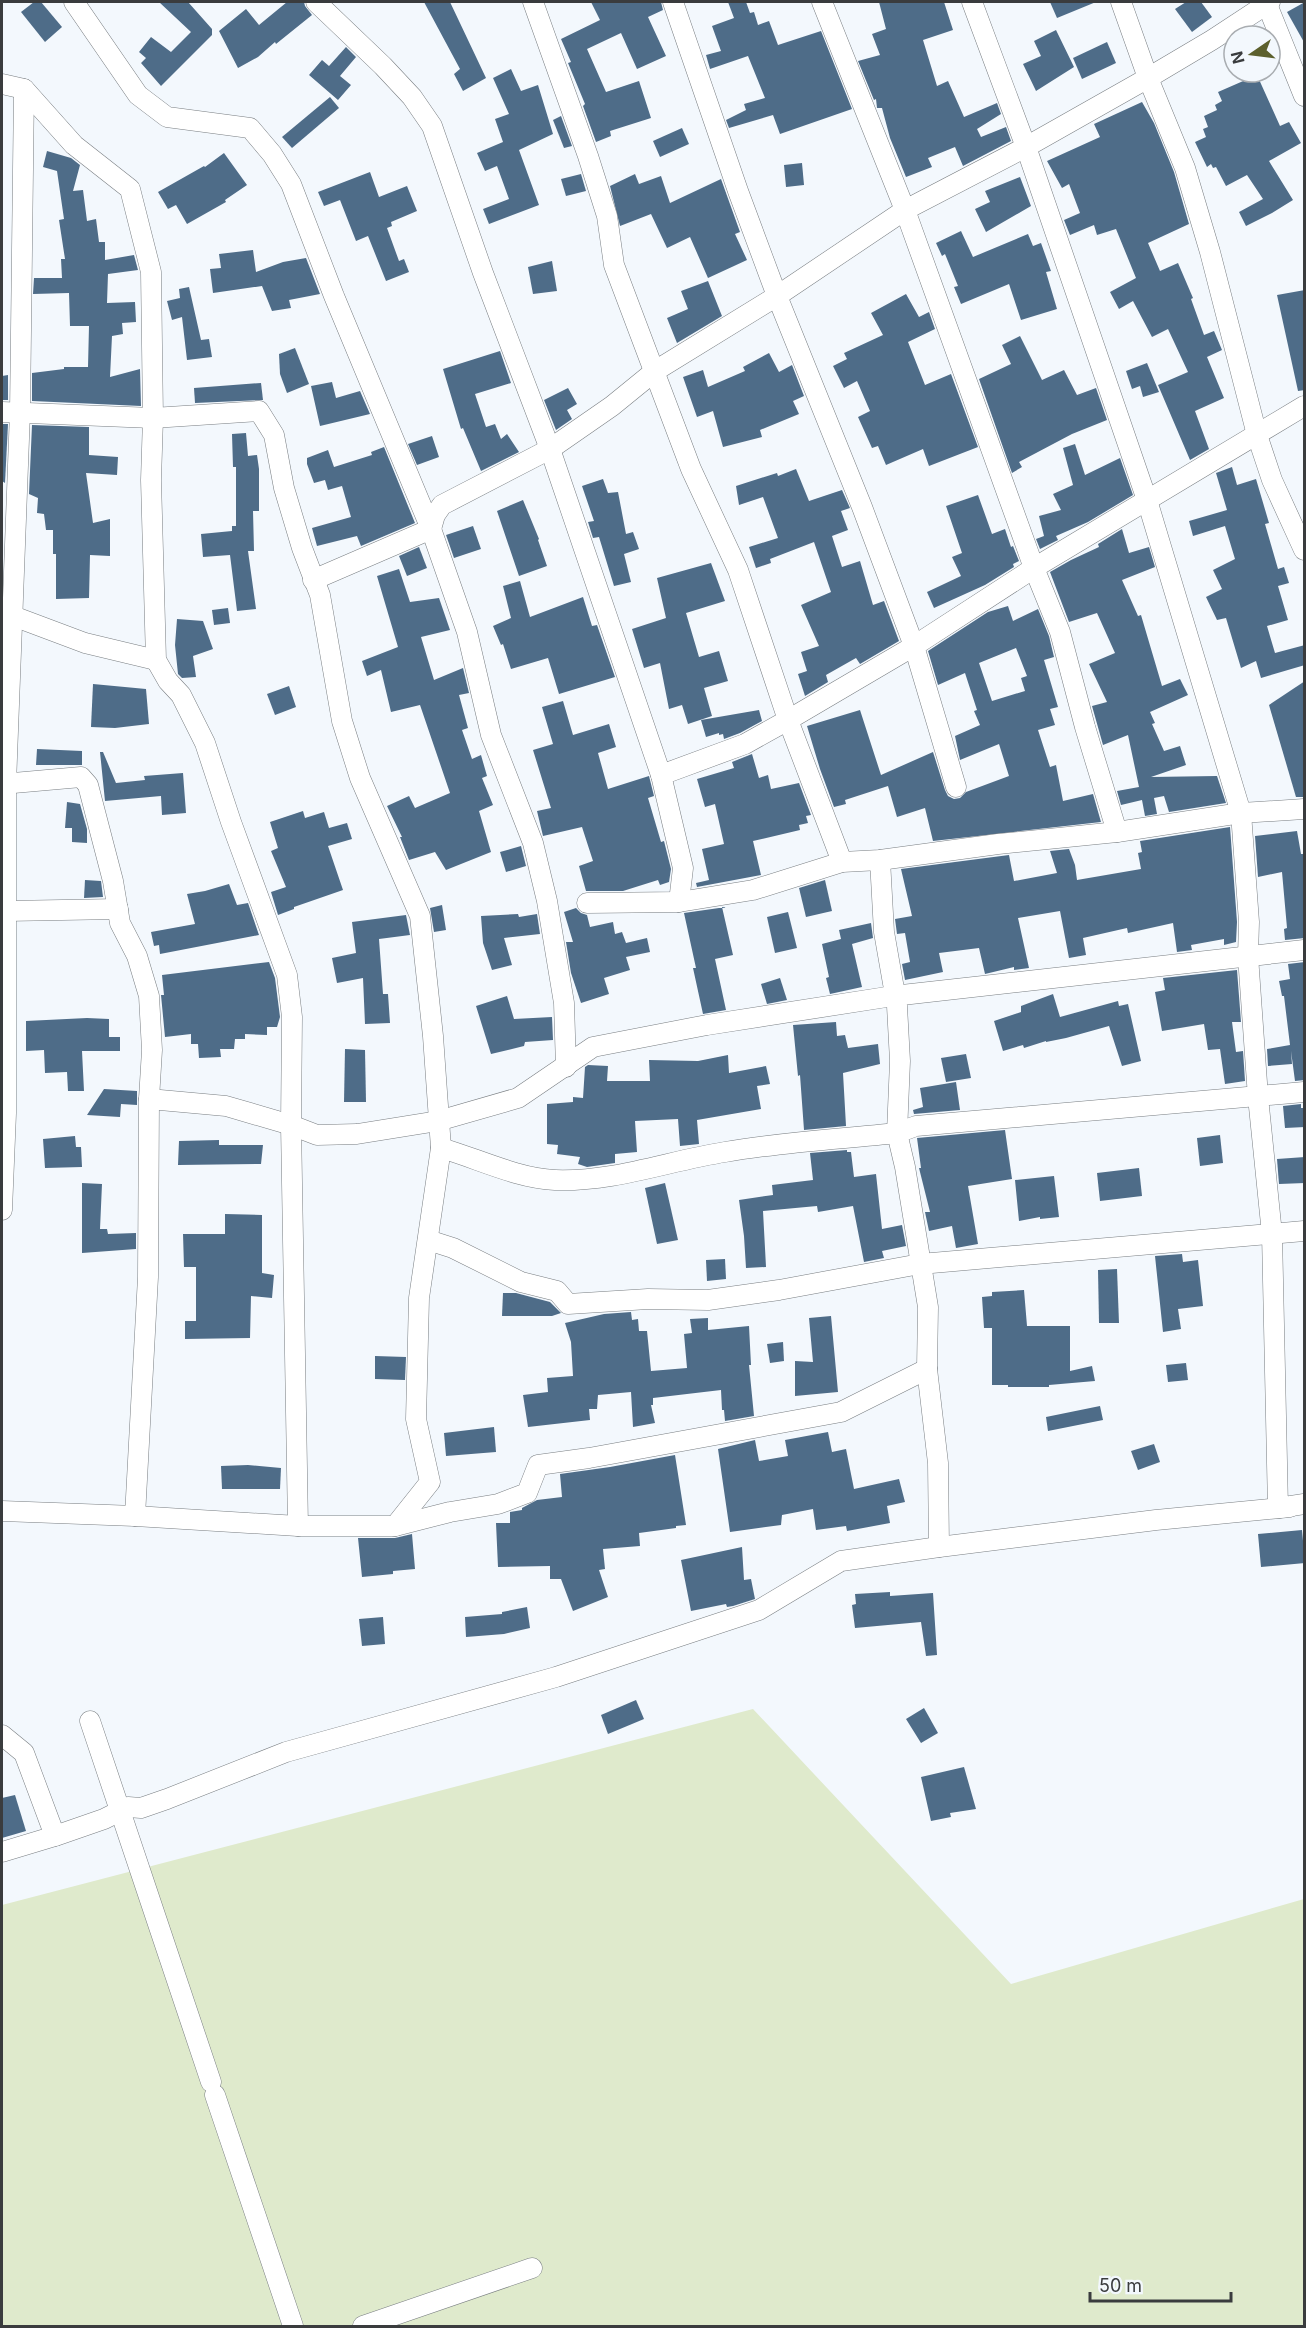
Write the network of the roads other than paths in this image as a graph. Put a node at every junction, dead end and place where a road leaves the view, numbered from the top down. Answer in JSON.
{"nodes":[{"id":1,"x":74,"y":2,"type":"edge"},
{"id":2,"x":316,"y":2,"type":"edge"},
{"id":3,"x":533,"y":2,"type":"edge"},
{"id":4,"x":673,"y":2,"type":"edge"},
{"id":5,"x":822,"y":2,"type":"edge"},
{"id":6,"x":972,"y":2,"type":"edge"},
{"id":7,"x":1121,"y":2,"type":"edge"},
{"id":8,"x":1268,"y":2,"type":"edge"},
{"id":9,"x":1148,"y":78,"type":"junction"},
{"id":10,"x":2,"y":84,"type":"edge"},
{"id":11,"x":24,"y":89,"type":"junction"},
{"id":12,"x":1305,"y":96,"type":"edge"},
{"id":13,"x":1026,"y":147,"type":"junction"},
{"id":14,"x":904,"y":210,"type":"junction"},
{"id":15,"x":777,"y":296,"type":"junction"},
{"id":16,"x":655,"y":371,"type":"junction"},
{"id":17,"x":1305,"y":406,"type":"edge"},
{"id":18,"x":11,"y":412,"type":"edge"},
{"id":19,"x":153,"y":418,"type":"junction"},
{"id":20,"x":1257,"y":435,"type":"junction"},
{"id":21,"x":550,"y":449,"type":"junction"},
{"id":22,"x":1147,"y":500,"type":"junction"},
{"id":23,"x":431,"y":529,"type":"junction"},
{"id":24,"x":1305,"y":550,"type":"edge"},
{"id":25,"x":1034,"y":568,"type":"junction"},
{"id":26,"x":313,"y":580,"type":"junction"},
{"id":27,"x":12,"y":616,"type":"junction"},
{"id":28,"x":914,"y":646,"type":"junction"},
{"id":29,"x":156,"y":660,"type":"junction"},
{"id":30,"x":788,"y":720,"type":"junction"},
{"id":31,"x":661,"y":775,"type":"junction"},
{"id":32,"x":4,"y":784,"type":"edge"},
{"id":33,"x":956,"y":787,"type":"dead end"},
{"id":34,"x":1305,"y":809,"type":"edge"},
{"id":35,"x":1240,"y":813,"type":"junction"},
{"id":36,"x":1117,"y":831,"type":"junction"},
{"id":37,"x":880,"y":860,"type":"junction"},
{"id":38,"x":842,"y":862,"type":"junction"},
{"id":39,"x":679,"y":902,"type":"junction"},
{"id":40,"x":586,"y":903,"type":"dead end"},
{"id":41,"x":118,"y":909,"type":"junction"},
{"id":42,"x":6,"y":911,"type":"junction"},
{"id":43,"x":1305,"y":950,"type":"edge"},
{"id":44,"x":1248,"y":956,"type":"junction"},
{"id":45,"x":893,"y":996,"type":"junction"},
{"id":46,"x":566,"y":1067,"type":"junction"},
{"id":47,"x":1305,"y":1092,"type":"edge"},
{"id":48,"x":1257,"y":1097,"type":"junction"},
{"id":49,"x":149,"y":1099,"type":"junction"},
{"id":50,"x":438,"y":1121,"type":"junction"},
{"id":51,"x":291,"y":1125,"type":"junction"},
{"id":52,"x":897,"y":1133,"type":"junction"},
{"id":53,"x":441,"y":1148,"type":"junction"},
{"id":54,"x":2,"y":1210,"type":"edge"},
{"id":55,"x":1305,"y":1231,"type":"edge"},
{"id":56,"x":1272,"y":1234,"type":"junction"},
{"id":57,"x":428,"y":1240,"type":"junction"},
{"id":58,"x":920,"y":1264,"type":"junction"},
{"id":59,"x":927,"y":1369,"type":"junction"},
{"id":60,"x":1305,"y":1505,"type":"edge"},
{"id":61,"x":1278,"y":1508,"type":"junction"},
{"id":62,"x":2,"y":1511,"type":"edge"},
{"id":63,"x":135,"y":1516,"type":"junction"},
{"id":64,"x":298,"y":1526,"type":"junction"},
{"id":65,"x":395,"y":1526,"type":"junction"},
{"id":66,"x":939,"y":1547,"type":"junction"},
{"id":67,"x":90,"y":1721,"type":"dead end"},
{"id":68,"x":2,"y":1735,"type":"edge"},
{"id":69,"x":120,"y":1811,"type":"junction"},
{"id":70,"x":55,"y":1836,"type":"junction"},
{"id":71,"x":2,"y":1852,"type":"edge"},
{"id":72,"x":532,"y":2268,"type":"dead end"},
{"id":73,"x":293,"y":2326,"type":"edge"},
{"id":74,"x":363,"y":2326,"type":"edge"}],
"edges":[{"from":1,"to":23,"type":"street"},
{"from":2,"to":21,"type":"street"},
{"from":3,"to":16,"type":"street"},
{"from":4,"to":15,"type":"street"},
{"from":5,"to":14,"type":"street"},
{"from":6,"to":13,"type":"street"},
{"from":7,"to":9,"type":"street"},
{"from":8,"to":9,"type":"street"},
{"from":8,"to":12,"type":"street"},
{"from":9,"to":13,"type":"street"},
{"from":9,"to":20,"type":"street"},
{"from":10,"to":11,"type":"street"},
{"from":11,"to":18,"type":"street"},
{"from":11,"to":19,"type":"street"},
{"from":13,"to":14,"type":"street"},
{"from":13,"to":22,"type":"street"},
{"from":14,"to":15,"type":"street"},
{"from":14,"to":25,"type":"street"},
{"from":15,"to":16,"type":"street"},
{"from":15,"to":28,"type":"street"},
{"from":16,"to":21,"type":"street"},
{"from":16,"to":30,"type":"street"},
{"from":17,"to":20,"type":"street"},
{"from":18,"to":19,"type":"street"},
{"from":18,"to":27,"type":"street"},
{"from":19,"to":26,"type":"street"},
{"from":19,"to":29,"type":"street"},
{"from":20,"to":22,"type":"street"},
{"from":20,"to":24,"type":"street"},
{"from":21,"to":23,"type":"street"},
{"from":21,"to":31,"type":"street"},
{"from":22,"to":25,"type":"street"},
{"from":22,"to":35,"type":"street"},
{"from":23,"to":26,"type":"street"},
{"from":23,"to":46,"type":"street"},
{"from":25,"to":28,"type":"street"},
{"from":25,"to":36,"type":"street"},
{"from":26,"to":50,"type":"street"},
{"from":27,"to":29,"type":"street"},
{"from":27,"to":32,"type":"street"},
{"from":28,"to":30,"type":"street"},
{"from":28,"to":33,"type":"street"},
{"from":29,"to":51,"type":"street"},
{"from":30,"to":31,"type":"street"},
{"from":30,"to":38,"type":"street"},
{"from":31,"to":39,"type":"street"},
{"from":32,"to":41,"type":"street"},
{"from":32,"to":42,"type":"street"},
{"from":34,"to":35,"type":"street"},
{"from":35,"to":36,"type":"street"},
{"from":35,"to":44,"type":"street"},
{"from":36,"to":37,"type":"street"},
{"from":37,"to":38,"type":"street"},
{"from":37,"to":45,"type":"street"},
{"from":38,"to":39,"type":"street"},
{"from":39,"to":40,"type":"street"},
{"from":41,"to":42,"type":"street"},
{"from":41,"to":49,"type":"street"},
{"from":42,"to":54,"type":"street"},
{"from":43,"to":44,"type":"street"},
{"from":44,"to":45,"type":"street"},
{"from":44,"to":48,"type":"street"},
{"from":45,"to":46,"type":"street"},
{"from":45,"to":52,"type":"street"},
{"from":46,"to":50,"type":"street"},
{"from":47,"to":48,"type":"street"},
{"from":48,"to":52,"type":"street"},
{"from":48,"to":56,"type":"street"},
{"from":49,"to":51,"type":"street"},
{"from":49,"to":63,"type":"street"},
{"from":50,"to":51,"type":"street"},
{"from":50,"to":53,"type":"street"},
{"from":51,"to":64,"type":"street"},
{"from":52,"to":53,"type":"street"},
{"from":52,"to":58,"type":"street"},
{"from":53,"to":57,"type":"street"},
{"from":55,"to":56,"type":"street"},
{"from":56,"to":58,"type":"street"},
{"from":56,"to":61,"type":"street"},
{"from":57,"to":58,"type":"street"},
{"from":57,"to":65,"type":"street"},
{"from":58,"to":59,"type":"street"},
{"from":59,"to":65,"type":"street"},
{"from":59,"to":66,"type":"street"},
{"from":60,"to":61,"type":"street"},
{"from":61,"to":66,"type":"street"},
{"from":62,"to":63,"type":"street"},
{"from":63,"to":64,"type":"street"},
{"from":64,"to":65,"type":"street"},
{"from":66,"to":69,"type":"street"},
{"from":67,"to":69,"type":"street"},
{"from":68,"to":70,"type":"street"},
{"from":69,"to":70,"type":"street"},
{"from":69,"to":73,"type":"street"},
{"from":70,"to":71,"type":"street"},
{"from":72,"to":74,"type":"street"}]}
